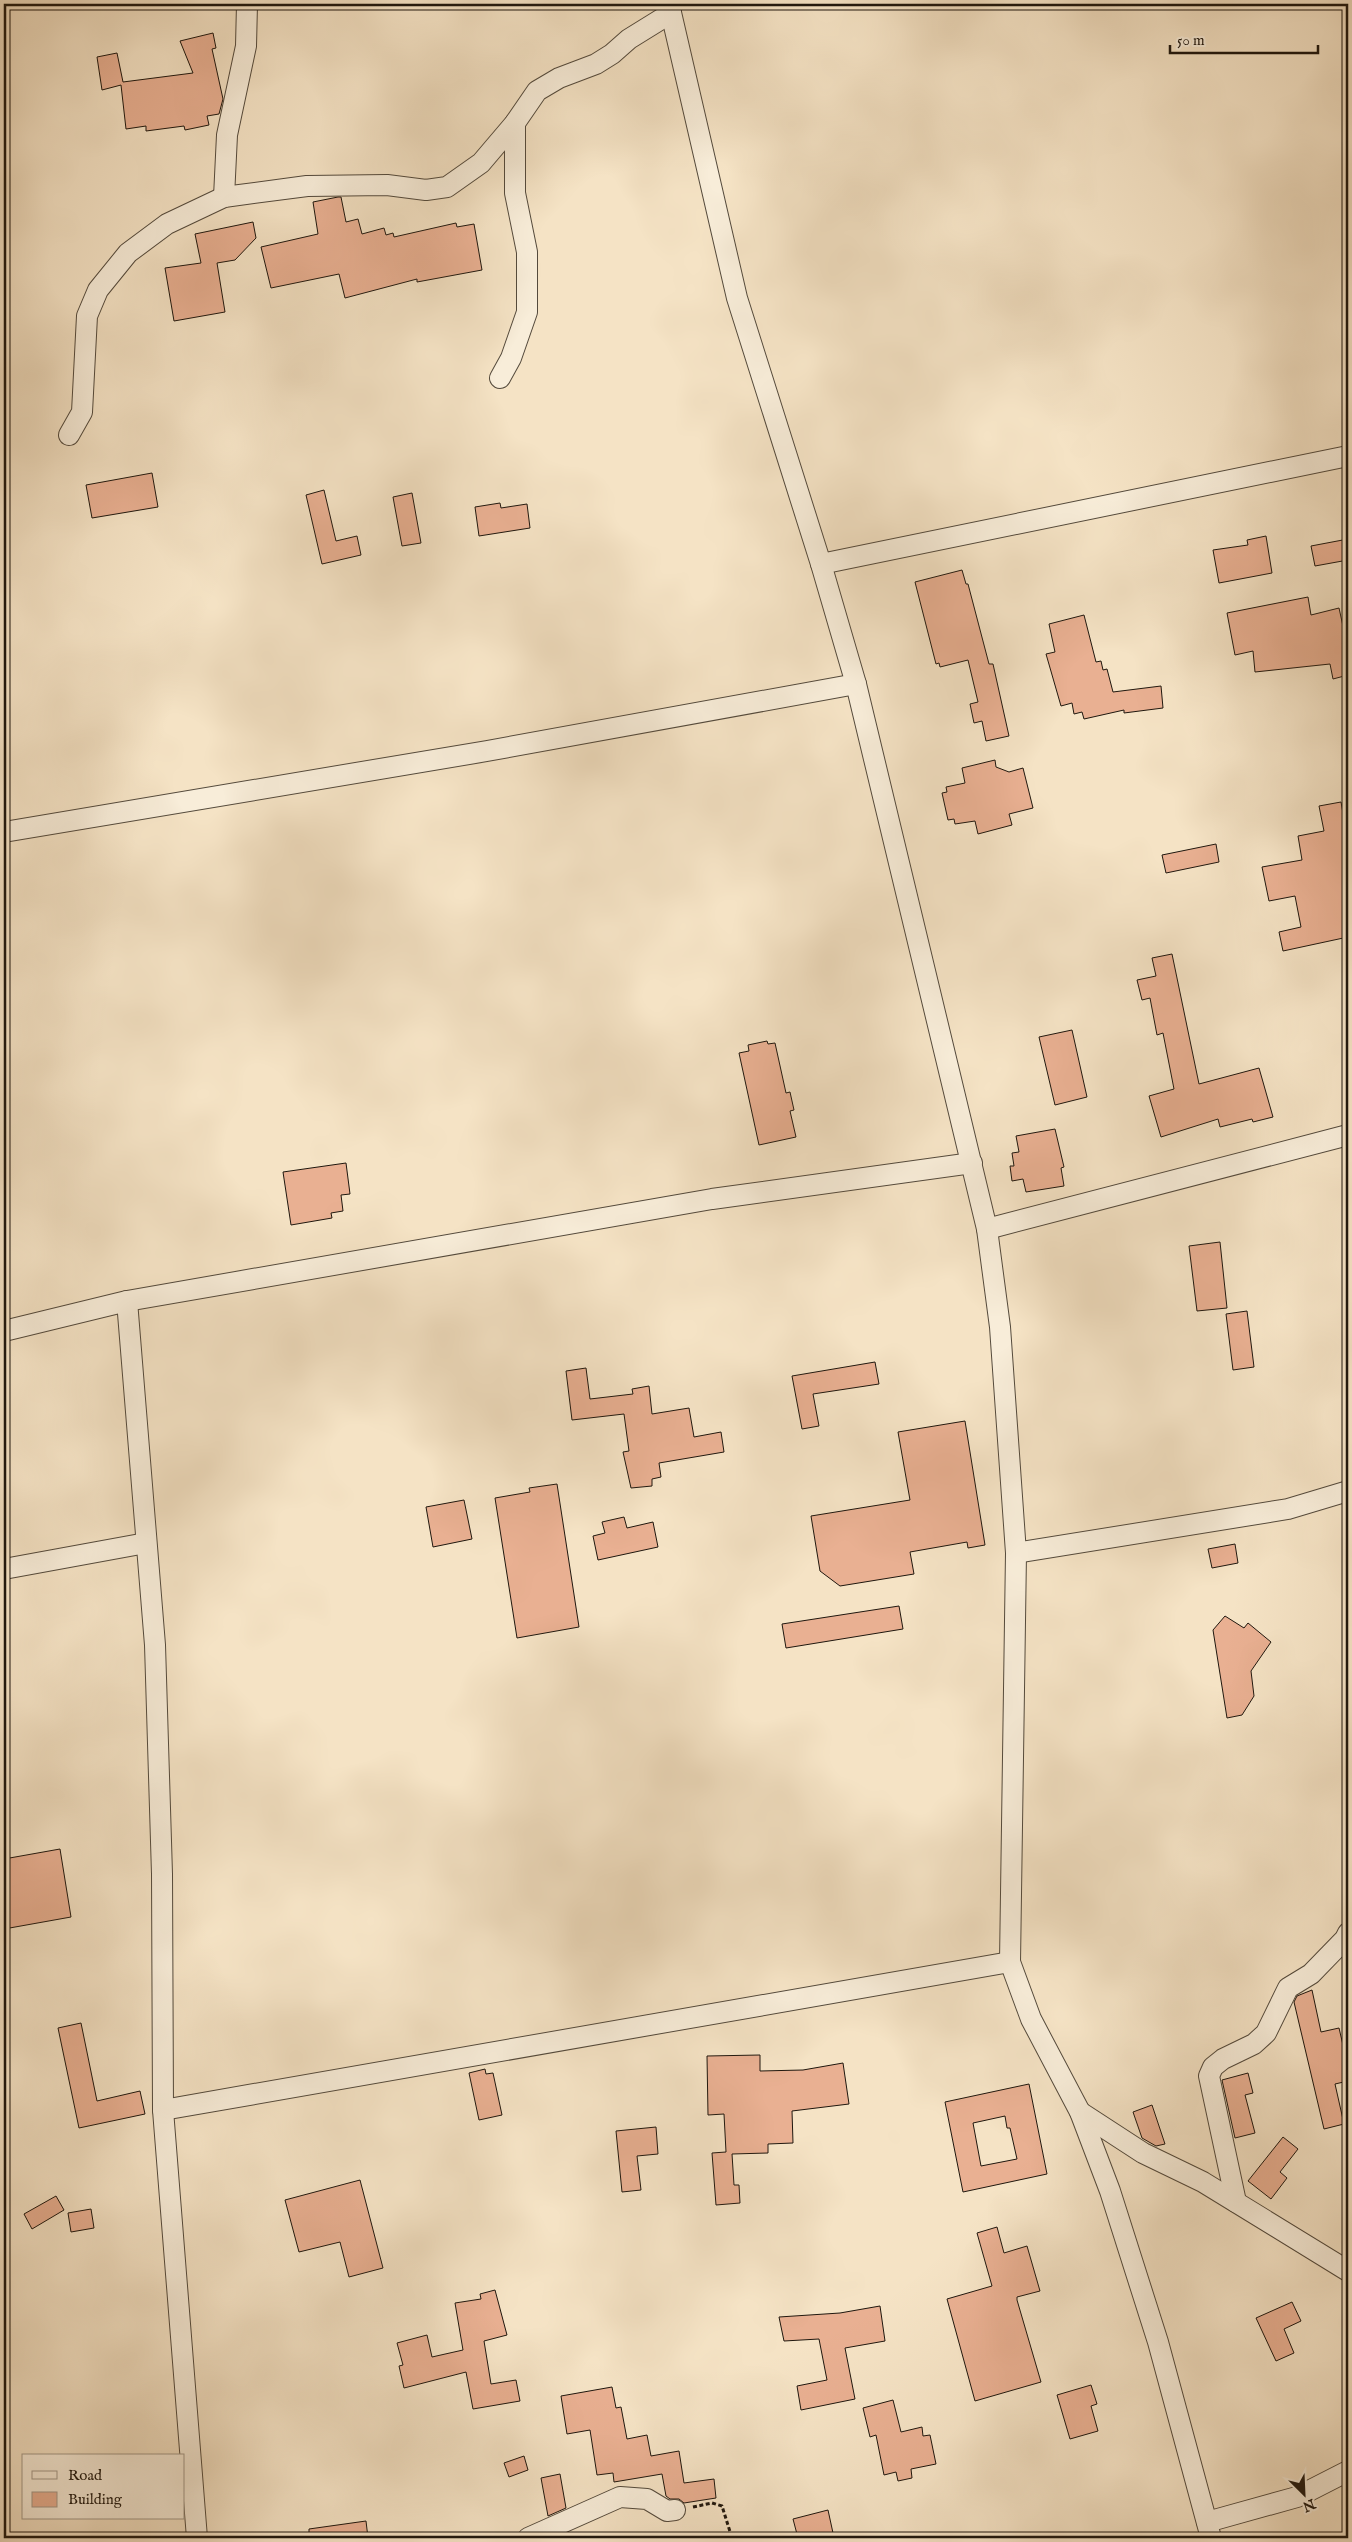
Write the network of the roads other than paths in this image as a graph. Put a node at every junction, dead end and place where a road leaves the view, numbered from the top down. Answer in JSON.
{"nodes":[{"id":1,"x":247,"y":4,"type":"edge"},
{"id":2,"x":670,"y":9,"type":"edge"},
{"id":3,"x":515,"y":122,"type":"junction"},
{"id":4,"x":224,"y":197,"type":"junction"},
{"id":5,"x":500,"y":378,"type":"dead end"},
{"id":6,"x":69,"y":435,"type":"dead end"},
{"id":7,"x":1348,"y":456,"type":"edge"},
{"id":8,"x":821,"y":564,"type":"junction"},
{"id":9,"x":856,"y":684,"type":"junction"},
{"id":10,"x":4,"y":832,"type":"edge"},
{"id":11,"x":1348,"y":1135,"type":"edge"},
{"id":12,"x":972,"y":1163,"type":"junction"},
{"id":13,"x":987,"y":1229,"type":"junction"},
{"id":14,"x":127,"y":1301,"type":"junction"},
{"id":15,"x":4,"y":1331,"type":"edge"},
{"id":16,"x":1348,"y":1491,"type":"edge"},
{"id":17,"x":146,"y":1543,"type":"junction"},
{"id":18,"x":1016,"y":1553,"type":"junction"},
{"id":19,"x":4,"y":1569,"type":"edge"},
{"id":20,"x":1348,"y":1932,"type":"edge"},
{"id":21,"x":1010,"y":1962,"type":"junction"},
{"id":22,"x":163,"y":2110,"type":"junction"},
{"id":23,"x":1080,"y":2112,"type":"junction"},
{"id":24,"x":1236,"y":2202,"type":"junction"},
{"id":25,"x":1348,"y":2271,"type":"edge"},
{"id":26,"x":1348,"y":2471,"type":"edge"},
{"id":27,"x":675,"y":2510,"type":"road end"},
{"id":28,"x":1209,"y":2530,"type":"edge"},
{"id":29,"x":197,"y":2538,"type":"edge"},
{"id":30,"x":528,"y":2538,"type":"edge"}],
"edges":[{"from":1,"to":4,"type":"street"},
{"from":2,"to":3,"type":"street"},
{"from":2,"to":8,"type":"street"},
{"from":3,"to":4,"type":"street"},
{"from":3,"to":5,"type":"street"},
{"from":4,"to":6,"type":"street"},
{"from":7,"to":8,"type":"street"},
{"from":8,"to":9,"type":"street"},
{"from":9,"to":10,"type":"street"},
{"from":9,"to":12,"type":"street"},
{"from":11,"to":13,"type":"street"},
{"from":12,"to":13,"type":"street"},
{"from":12,"to":14,"type":"street"},
{"from":13,"to":18,"type":"street"},
{"from":14,"to":15,"type":"street"},
{"from":14,"to":17,"type":"street"},
{"from":16,"to":18,"type":"street"},
{"from":17,"to":19,"type":"street"},
{"from":17,"to":22,"type":"street"},
{"from":18,"to":21,"type":"street"},
{"from":20,"to":24,"type":"street"},
{"from":21,"to":22,"type":"street"},
{"from":21,"to":23,"type":"street"},
{"from":22,"to":29,"type":"street"},
{"from":23,"to":24,"type":"street"},
{"from":23,"to":28,"type":"street"},
{"from":24,"to":25,"type":"street"},
{"from":26,"to":28,"type":"street"},
{"from":27,"to":30,"type":"street"}]}
